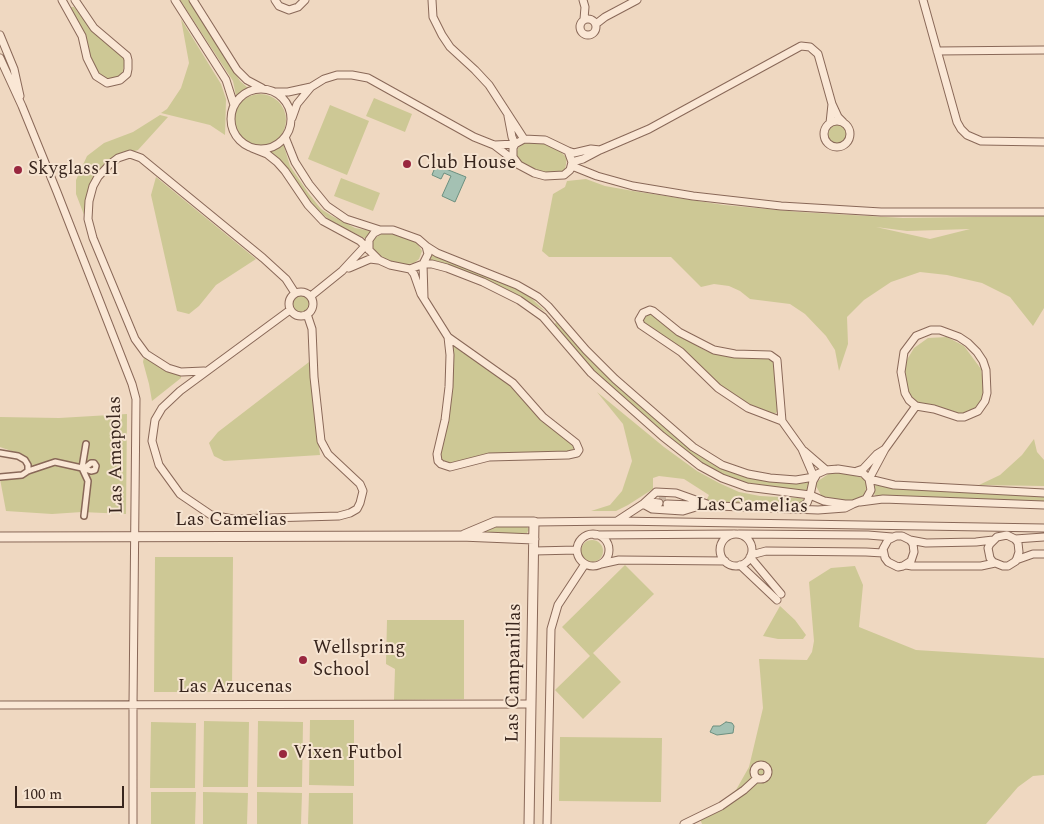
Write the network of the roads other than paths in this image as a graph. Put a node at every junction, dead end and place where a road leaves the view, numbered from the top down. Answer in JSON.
{"nodes":[{"id":1,"x":74,"y":0,"type":"edge"},
{"id":2,"x":175,"y":0,"type":"edge"},
{"id":3,"x":194,"y":0,"type":"edge"},
{"id":4,"x":275,"y":0,"type":"edge"},
{"id":5,"x":305,"y":0,"type":"edge"},
{"id":6,"x":432,"y":0,"type":"edge"},
{"id":7,"x":583,"y":0,"type":"edge"},
{"id":8,"x":637,"y":0,"type":"edge"},
{"id":9,"x":923,"y":0,"type":"edge"},
{"id":10,"x":64,"y":3,"type":"edge"},
{"id":11,"x":584,"y":19,"type":"junction"},
{"id":12,"x":596,"y":24,"type":"junction"},
{"id":13,"x":0,"y":35,"type":"edge"},
{"id":14,"x":1044,"y":50,"type":"edge"},
{"id":15,"x":938,"y":51,"type":"junction"},
{"id":16,"x":0,"y":58,"type":"edge"},
{"id":17,"x":311,"y":87,"type":"junction"},
{"id":18,"x":264,"y":89,"type":"junction"},
{"id":19,"x":273,"y":91,"type":"junction"},
{"id":20,"x":832,"y":104,"type":"junction"},
{"id":21,"x":234,"y":105,"type":"junction"},
{"id":22,"x":22,"y":106,"type":"junction"},
{"id":23,"x":508,"y":115,"type":"junction"},
{"id":24,"x":291,"y":120,"type":"junction"},
{"id":25,"x":844,"y":122,"type":"junction"},
{"id":26,"x":830,"y":123,"type":"junction"},
{"id":27,"x":285,"y":137,"type":"junction"},
{"id":28,"x":524,"y":139,"type":"junction"},
{"id":29,"x":1044,"y":142,"type":"edge"},
{"id":30,"x":515,"y":144,"type":"junction"},
{"id":31,"x":494,"y":145,"type":"junction"},
{"id":32,"x":252,"y":148,"type":"junction"},
{"id":33,"x":600,"y":150,"type":"junction"},
{"id":34,"x":568,"y":151,"type":"junction"},
{"id":35,"x":515,"y":161,"type":"junction"},
{"id":36,"x":572,"y":164,"type":"junction"},
{"id":37,"x":1044,"y":212,"type":"edge"},
{"id":38,"x":380,"y":230,"type":"junction"},
{"id":39,"x":368,"y":246,"type":"junction"},
{"id":40,"x":426,"y":246,"type":"junction"},
{"id":41,"x":379,"y":260,"type":"junction"},
{"id":42,"x":424,"y":264,"type":"junction"},
{"id":43,"x":410,"y":269,"type":"junction"},
{"id":44,"x":342,"y":271,"type":"junction"},
{"id":45,"x":295,"y":293,"type":"junction"},
{"id":46,"x":311,"y":296,"type":"junction"},
{"id":47,"x":424,"y":298,"type":"junction"},
{"id":48,"x":290,"y":310,"type":"junction"},
{"id":49,"x":307,"y":314,"type":"junction"},
{"id":50,"x":556,"y":314,"type":"junction"},
{"id":51,"x":548,"y":322,"type":"junction"},
{"id":52,"x":448,"y":336,"type":"junction"},
{"id":53,"x":205,"y":371,"type":"junction"},
{"id":54,"x":916,"y":406,"type":"junction"},
{"id":55,"x":782,"y":421,"type":"junction"},
{"id":56,"x":86,"y":444,"type":"dead end"},
{"id":57,"x":802,"y":449,"type":"junction"},
{"id":58,"x":885,"y":449,"type":"junction"},
{"id":59,"x":0,"y":453,"type":"edge"},
{"id":60,"x":83,"y":468,"type":"junction"},
{"id":61,"x":28,"y":470,"type":"junction"},
{"id":62,"x":826,"y":470,"type":"junction"},
{"id":63,"x":857,"y":472,"type":"junction"},
{"id":64,"x":0,"y":477,"type":"edge"},
{"id":65,"x":814,"y":477,"type":"junction"},
{"id":66,"x":869,"y":479,"type":"junction"},
{"id":67,"x":1044,"y":493,"type":"edge"},
{"id":68,"x":810,"y":495,"type":"junction"},
{"id":69,"x":657,"y":502,"type":"junction"},
{"id":70,"x":857,"y":503,"type":"junction"},
{"id":71,"x":698,"y":506,"type":"junction"},
{"id":72,"x":712,"y":506,"type":"junction"},
{"id":73,"x":1044,"y":506,"type":"edge"},
{"id":74,"x":797,"y":509,"type":"junction"},
{"id":75,"x":84,"y":516,"type":"dead end"},
{"id":76,"x":534,"y":522,"type":"junction"},
{"id":77,"x":617,"y":522,"type":"junction"},
{"id":78,"x":1044,"y":528,"type":"edge"},
{"id":79,"x":595,"y":534,"type":"junction"},
{"id":80,"x":736,"y":534,"type":"junction"},
{"id":81,"x":462,"y":536,"type":"junction"},
{"id":82,"x":135,"y":537,"type":"junction"},
{"id":83,"x":892,"y":537,"type":"junction"},
{"id":84,"x":0,"y":538,"type":"edge"},
{"id":85,"x":1044,"y":538,"type":"edge"},
{"id":86,"x":534,"y":539,"type":"junction"},
{"id":87,"x":1015,"y":539,"type":"junction"},
{"id":88,"x":910,"y":540,"type":"junction"},
{"id":89,"x":993,"y":540,"type":"junction"},
{"id":90,"x":577,"y":550,"type":"junction"},
{"id":91,"x":534,"y":551,"type":"junction"},
{"id":92,"x":883,"y":554,"type":"junction"},
{"id":93,"x":1044,"y":554,"type":"edge"},
{"id":94,"x":750,"y":556,"type":"junction"},
{"id":95,"x":1016,"y":560,"type":"junction"},
{"id":96,"x":725,"y":561,"type":"junction"},
{"id":97,"x":995,"y":563,"type":"junction"},
{"id":98,"x":585,"y":564,"type":"junction"},
{"id":99,"x":601,"y":564,"type":"junction"},
{"id":100,"x":740,"y":565,"type":"junction"},
{"id":101,"x":906,"y":565,"type":"junction"},
{"id":102,"x":530,"y":704,"type":"junction"},
{"id":103,"x":0,"y":705,"type":"edge"},
{"id":104,"x":133,"y":705,"type":"junction"},
{"id":105,"x":757,"y":778,"type":"dead end"},
{"id":106,"x":547,"y":822,"type":"edge"},
{"id":107,"x":134,"y":824,"type":"edge"},
{"id":108,"x":529,"y":824,"type":"edge"},
{"id":109,"x":554,"y":824,"type":"edge"},
{"id":110,"x":684,"y":824,"type":"edge"}],
"edges":[{"from":1,"to":10,"type":"street"},
{"from":1,"to":10,"type":"street"},
{"from":2,"to":21,"type":"street"},
{"from":3,"to":18,"type":"street"},
{"from":4,"to":5,"type":"street"},
{"from":6,"to":23,"type":"street"},
{"from":7,"to":11,"type":"street"},
{"from":8,"to":12,"type":"street"},
{"from":9,"to":15,"type":"street"},
{"from":11,"to":12,"type":"street"},
{"from":11,"to":12,"type":"street"},
{"from":13,"to":22,"type":"street","name":"Las Amapolas"},
{"from":14,"to":15,"type":"street"},
{"from":15,"to":29,"type":"street"},
{"from":16,"to":22,"type":"street","name":"Las Amapolas"},
{"from":17,"to":19,"type":"street"},
{"from":17,"to":24,"type":"street"},
{"from":17,"to":31,"type":"street"},
{"from":18,"to":19,"type":"street"},
{"from":18,"to":21,"type":"street"},
{"from":19,"to":24,"type":"street"},
{"from":20,"to":25,"type":"street"},
{"from":20,"to":26,"type":"street"},
{"from":20,"to":33,"type":"street"},
{"from":21,"to":32,"type":"street"},
{"from":22,"to":82,"type":"street","name":"Las Amapolas"},
{"from":23,"to":28,"type":"street"},
{"from":23,"to":30,"type":"street"},
{"from":24,"to":27,"type":"street"},
{"from":25,"to":26,"type":"street"},
{"from":25,"to":26,"type":"street"},
{"from":27,"to":32,"type":"street"},
{"from":27,"to":38,"type":"street"},
{"from":28,"to":30,"type":"street"},
{"from":28,"to":34,"type":"street"},
{"from":30,"to":31,"type":"street"},
{"from":30,"to":35,"type":"street"},
{"from":31,"to":35,"type":"street"},
{"from":32,"to":39,"type":"street"},
{"from":33,"to":34,"type":"street"},
{"from":33,"to":36,"type":"street"},
{"from":34,"to":36,"type":"street"},
{"from":35,"to":36,"type":"street"},
{"from":36,"to":37,"type":"street"},
{"from":38,"to":39,"type":"street"},
{"from":38,"to":40,"type":"street"},
{"from":39,"to":41,"type":"street"},
{"from":39,"to":44,"type":"street"},
{"from":40,"to":42,"type":"street"},
{"from":40,"to":50,"type":"street"},
{"from":41,"to":43,"type":"street"},
{"from":41,"to":44,"type":"street"},
{"from":42,"to":43,"type":"street"},
{"from":42,"to":47,"type":"street"},
{"from":42,"to":51,"type":"street"},
{"from":43,"to":47,"type":"street"},
{"from":44,"to":46,"type":"street"},
{"from":45,"to":46,"type":"street"},
{"from":45,"to":48,"type":"street"},
{"from":45,"to":53,"type":"street"},
{"from":46,"to":49,"type":"street"},
{"from":47,"to":52,"type":"street"},
{"from":48,"to":49,"type":"street"},
{"from":48,"to":53,"type":"street"},
{"from":49,"to":53,"type":"street"},
{"from":50,"to":51,"type":"street"},
{"from":50,"to":65,"type":"street"},
{"from":51,"to":68,"type":"street"},
{"from":52,"to":52,"type":"street"},
{"from":54,"to":54,"type":"street"},
{"from":54,"to":58,"type":"street"},
{"from":55,"to":55,"type":"street"},
{"from":55,"to":57,"type":"street"},
{"from":56,"to":60,"type":"street"},
{"from":57,"to":62,"type":"street"},
{"from":57,"to":65,"type":"street"},
{"from":58,"to":63,"type":"street"},
{"from":58,"to":66,"type":"street"},
{"from":59,"to":61,"type":"street"},
{"from":60,"to":61,"type":"street"},
{"from":60,"to":75,"type":"street"},
{"from":61,"to":64,"type":"street"},
{"from":62,"to":63,"type":"street"},
{"from":62,"to":65,"type":"street"},
{"from":63,"to":66,"type":"street"},
{"from":65,"to":68,"type":"street"},
{"from":66,"to":67,"type":"street"},
{"from":66,"to":70,"type":"street"},
{"from":68,"to":70,"type":"street"},
{"from":68,"to":74,"type":"street"},
{"from":69,"to":71,"type":"street"},
{"from":69,"to":71,"type":"street"},
{"from":69,"to":72,"type":"street"},
{"from":69,"to":77,"type":"street"},
{"from":70,"to":73,"type":"street"},
{"from":70,"to":74,"type":"street"},
{"from":71,"to":72,"type":"street"},
{"from":72,"to":74,"type":"street"},
{"from":76,"to":77,"type":"street","name":"Las Camelias"},
{"from":76,"to":81,"type":"street","name":"Las Camelias"},
{"from":76,"to":86,"type":"street","name":"Las Campanillas"},
{"from":77,"to":78,"type":"street","name":"Las Camelias"},
{"from":79,"to":80,"type":"street"},
{"from":79,"to":90,"type":"street"},
{"from":79,"to":99,"type":"street"},
{"from":80,"to":83,"type":"street"},
{"from":80,"to":94,"type":"street"},
{"from":80,"to":96,"type":"street"},
{"from":81,"to":82,"type":"street","name":"Las Camelias"},
{"from":81,"to":86,"type":"street","name":"Las Camelias"},
{"from":82,"to":84,"type":"street","name":"Las Camelias"},
{"from":82,"to":104,"type":"street","name":"Las Amapolas"},
{"from":83,"to":88,"type":"street"},
{"from":83,"to":92,"type":"street"},
{"from":85,"to":87,"type":"street"},
{"from":86,"to":91,"type":"street","name":"Las Campanillas"},
{"from":87,"to":89,"type":"street"},
{"from":87,"to":95,"type":"street"},
{"from":88,"to":89,"type":"street"},
{"from":88,"to":101,"type":"street"},
{"from":89,"to":97,"type":"street"},
{"from":90,"to":91,"type":"street"},
{"from":90,"to":98,"type":"street"},
{"from":91,"to":102,"type":"street","name":"Las Campanillas"},
{"from":92,"to":94,"type":"street"},
{"from":92,"to":101,"type":"street"},
{"from":93,"to":95,"type":"street"},
{"from":94,"to":100,"type":"street"},
{"from":94,"to":100,"type":"street"},
{"from":95,"to":97,"type":"street"},
{"from":96,"to":99,"type":"street"},
{"from":96,"to":100,"type":"street"},
{"from":97,"to":101,"type":"street"},
{"from":98,"to":99,"type":"street"},
{"from":98,"to":106,"type":"street"},
{"from":102,"to":104,"type":"street","name":"Las Azucenas"},
{"from":102,"to":108,"type":"street","name":"Las Campanillas"},
{"from":103,"to":104,"type":"street","name":"Las Azucenas"},
{"from":104,"to":107,"type":"street","name":"Las Amapolas"},
{"from":105,"to":110,"type":"street"},
{"from":106,"to":109,"type":"street"}]}
